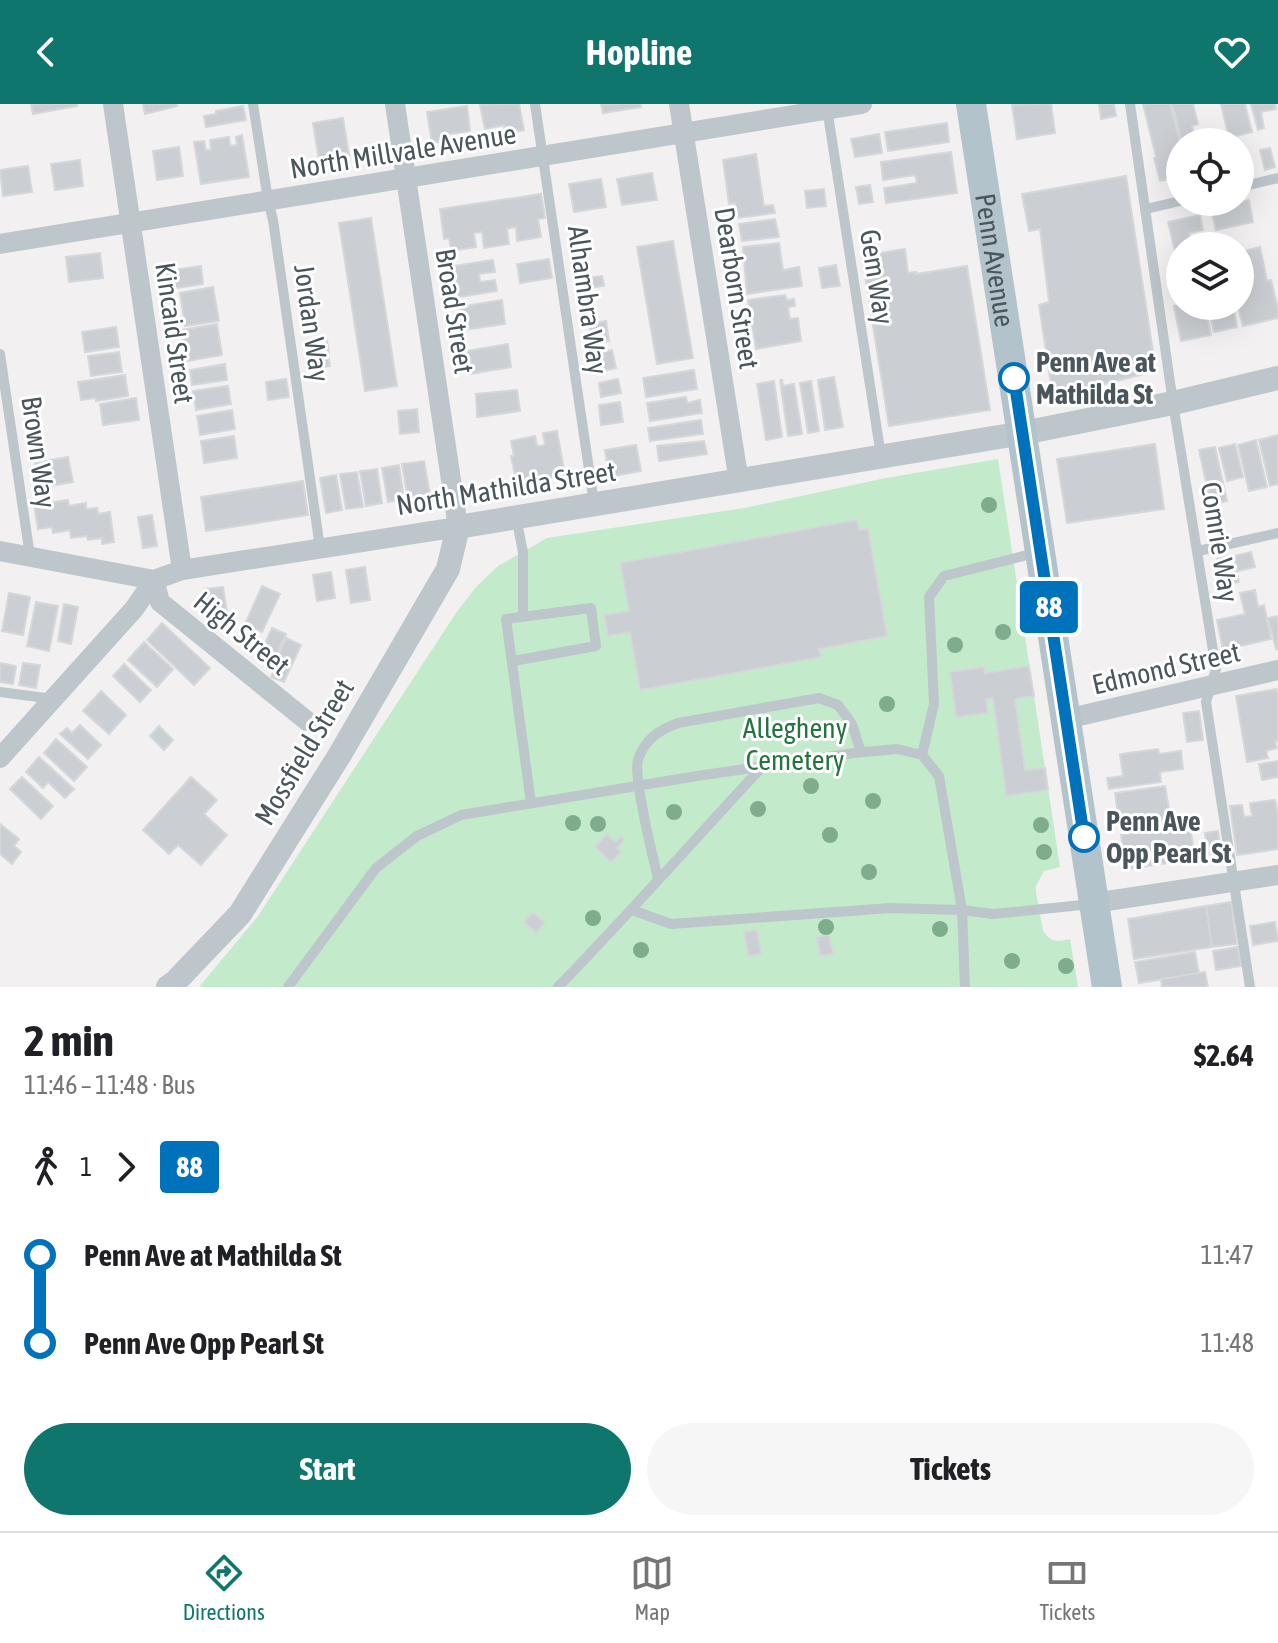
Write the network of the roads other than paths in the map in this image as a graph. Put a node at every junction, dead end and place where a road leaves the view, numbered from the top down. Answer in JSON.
{"nodes":[{"id":1,"x":113,"y":104,"type":"edge"},
{"id":2,"x":253,"y":104,"type":"edge"},
{"id":3,"x":395,"y":104,"type":"edge"},
{"id":4,"x":535,"y":104,"type":"edge"},
{"id":5,"x":679,"y":104,"type":"edge"},
{"id":6,"x":862,"y":104,"type":"edge"},
{"id":7,"x":971,"y":104,"type":"edge"},
{"id":8,"x":1130,"y":104,"type":"edge"},
{"id":9,"x":826,"y":106,"type":"edge"},
{"id":10,"x":683,"y":133,"type":"junction"},
{"id":11,"x":543,"y":157,"type":"junction"},
{"id":12,"x":1278,"y":178,"type":"edge"},
{"id":13,"x":406,"y":179,"type":"junction"},
{"id":14,"x":1254,"y":184,"type":"edge"},
{"id":15,"x":268,"y":200,"type":"junction"},
{"id":16,"x":1166,"y":204,"type":"edge"},
{"id":17,"x":1146,"y":209,"type":"junction"},
{"id":18,"x":131,"y":223,"type":"junction"},
{"id":19,"x":0,"y":244,"type":"edge"},
{"id":20,"x":0,"y":354,"type":"edge"},
{"id":21,"x":1278,"y":378,"type":"edge"},
{"id":22,"x":1173,"y":403,"type":"junction"},
{"id":23,"x":1023,"y":433,"type":"junction"},
{"id":24,"x":881,"y":458,"type":"junction"},
{"id":25,"x":739,"y":482,"type":"junction"},
{"id":26,"x":594,"y":503,"type":"junction"},
{"id":27,"x":516,"y":517,"type":"junction"},
{"id":28,"x":458,"y":527,"type":"junction"},
{"id":29,"x":1278,"y":533,"type":"edge"},
{"id":30,"x":320,"y":548,"type":"junction"},
{"id":31,"x":0,"y":551,"type":"edge"},
{"id":32,"x":1198,"y":551,"type":"junction"},
{"id":33,"x":1041,"y":552,"type":"junction"},
{"id":34,"x":30,"y":556,"type":"junction"},
{"id":35,"x":182,"y":570,"type":"junction"},
{"id":36,"x":154,"y":580,"type":"junction"},
{"id":37,"x":523,"y":617,"type":"junction"},
{"id":38,"x":513,"y":661,"type":"junction"},
{"id":39,"x":1278,"y":670,"type":"edge"},
{"id":40,"x":1211,"y":686,"type":"junction"},
{"id":41,"x":0,"y":692,"type":"edge"},
{"id":42,"x":53,"y":699,"type":"junction"},
{"id":43,"x":1066,"y":719,"type":"junction"},
{"id":44,"x":307,"y":721,"type":"dead end"},
{"id":45,"x":861,"y":752,"type":"junction"},
{"id":46,"x":922,"y":755,"type":"junction"},
{"id":47,"x":0,"y":758,"type":"edge"},
{"id":48,"x":762,"y":767,"type":"junction"},
{"id":49,"x":639,"y":785,"type":"junction"},
{"id":50,"x":531,"y":803,"type":"junction"},
{"id":51,"x":1278,"y":875,"type":"edge"},
{"id":52,"x":658,"y":879,"type":"junction"},
{"id":53,"x":1233,"y":882,"type":"junction"},
{"id":54,"x":1094,"y":903,"type":"junction"},
{"id":55,"x":632,"y":910,"type":"junction"},
{"id":56,"x":962,"y":910,"type":"junction"},
{"id":57,"x":168,"y":987,"type":"edge"},
{"id":58,"x":288,"y":987,"type":"edge"},
{"id":59,"x":558,"y":987,"type":"edge"},
{"id":60,"x":965,"y":987,"type":"edge"},
{"id":61,"x":1107,"y":987,"type":"edge"},
{"id":62,"x":1250,"y":987,"type":"edge"}],
"edges":[{"from":1,"to":18,"type":"street","name":"Kincaid Street"},
{"from":2,"to":15,"type":"lane","name":"Jordan Way"},
{"from":3,"to":13,"type":"street","name":"Broad Street"},
{"from":4,"to":11,"type":"lane","name":"Alhambra Way"},
{"from":5,"to":10,"type":"street","name":"Dearborn Street"},
{"from":6,"to":9,"type":"street","name":"North Millvale Avenue"},
{"from":7,"to":23,"type":"main road","name":"Penn Avenue"},
{"from":8,"to":17,"type":"lane","name":"Comrie Way"},
{"from":9,"to":10,"type":"street","name":"North Millvale Avenue"},
{"from":9,"to":24,"type":"lane","name":"Gem Way"},
{"from":10,"to":11,"type":"street","name":"North Millvale Avenue"},
{"from":10,"to":25,"type":"street","name":"Dearborn Street"},
{"from":11,"to":13,"type":"street","name":"North Millvale Avenue"},
{"from":11,"to":26,"type":"lane","name":"Alhambra Way"},
{"from":12,"to":14,"type":"lane"},
{"from":13,"to":15,"type":"street","name":"North Millvale Avenue"},
{"from":13,"to":28,"type":"street","name":"Broad Street"},
{"from":15,"to":18,"type":"street","name":"North Millvale Avenue"},
{"from":15,"to":30,"type":"lane","name":"Jordan Way"},
{"from":16,"to":17,"type":"lane"},
{"from":17,"to":22,"type":"lane","name":"Comrie Way"},
{"from":18,"to":19,"type":"street","name":"North Millvale Avenue"},
{"from":18,"to":35,"type":"street","name":"Kincaid Street"},
{"from":20,"to":34,"type":"lane","name":"Brown Way"},
{"from":21,"to":22,"type":"street","name":"North Mathilda Street"},
{"from":22,"to":23,"type":"street","name":"North Mathilda Street"},
{"from":22,"to":32,"type":"lane","name":"Comrie Way"},
{"from":23,"to":24,"type":"street","name":"North Mathilda Street"},
{"from":23,"to":33,"type":"main road","name":"Penn Avenue"},
{"from":24,"to":25,"type":"street","name":"North Mathilda Street"},
{"from":25,"to":26,"type":"street","name":"North Mathilda Street"},
{"from":26,"to":27,"type":"street","name":"North Mathilda Street"},
{"from":27,"to":28,"type":"street","name":"North Mathilda Street"},
{"from":27,"to":37,"type":"lane"},
{"from":28,"to":30,"type":"street","name":"North Mathilda Street"},
{"from":28,"to":57,"type":"street","name":"Mossfield Street"},
{"from":29,"to":32,"type":"lane"},
{"from":30,"to":35,"type":"street","name":"North Mathilda Street"},
{"from":31,"to":34,"type":"street"},
{"from":32,"to":40,"type":"lane","name":"Comrie Way"},
{"from":33,"to":43,"type":"main road","name":"Penn Avenue"},
{"from":33,"to":46,"type":"lane"},
{"from":34,"to":36,"type":"street"},
{"from":35,"to":36,"type":"street","name":"North Mathilda Street"},
{"from":36,"to":42,"type":"street"},
{"from":36,"to":44,"type":"street","name":"High Street"},
{"from":37,"to":38,"type":"lane"},
{"from":37,"to":38,"type":"lane"},
{"from":38,"to":50,"type":"lane"},
{"from":39,"to":40,"type":"street","name":"Edmond Street"},
{"from":40,"to":43,"type":"street","name":"Edmond Street"},
{"from":40,"to":53,"type":"lane","name":"Comrie Way"},
{"from":41,"to":42,"type":"lane"},
{"from":42,"to":47,"type":"street"},
{"from":43,"to":54,"type":"main road","name":"Penn Avenue"},
{"from":45,"to":46,"type":"lane"},
{"from":45,"to":48,"type":"lane"},
{"from":45,"to":49,"type":"lane"},
{"from":46,"to":56,"type":"lane"},
{"from":48,"to":49,"type":"lane"},
{"from":48,"to":52,"type":"lane"},
{"from":49,"to":50,"type":"lane"},
{"from":49,"to":52,"type":"lane"},
{"from":50,"to":58,"type":"lane"},
{"from":51,"to":53,"type":"street"},
{"from":52,"to":55,"type":"lane"},
{"from":53,"to":54,"type":"street"},
{"from":53,"to":62,"type":"lane","name":"Comrie Way"},
{"from":54,"to":56,"type":"lane"},
{"from":54,"to":61,"type":"main road","name":"Penn Avenue"},
{"from":55,"to":56,"type":"lane"},
{"from":55,"to":59,"type":"lane"},
{"from":56,"to":60,"type":"lane"}]}
